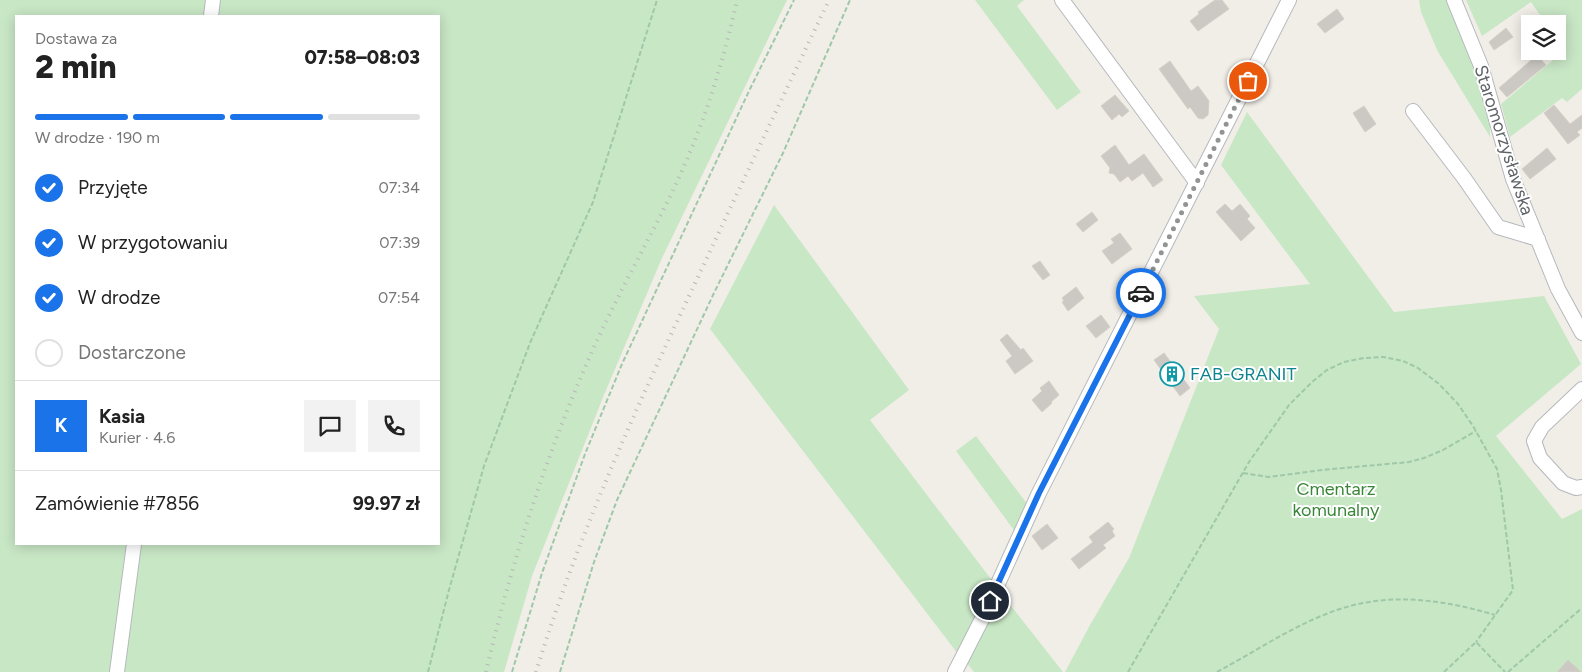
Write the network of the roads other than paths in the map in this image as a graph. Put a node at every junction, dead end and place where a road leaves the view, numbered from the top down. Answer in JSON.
{"nodes":[{"id":1,"x":213,"y":0,"type":"edge"},
{"id":2,"x":1062,"y":0,"type":"edge"},
{"id":3,"x":1289,"y":0,"type":"edge"},
{"id":4,"x":1454,"y":0,"type":"edge"},
{"id":5,"x":211,"y":15,"type":"edge"},
{"id":6,"x":1413,"y":111,"type":"dead end"},
{"id":7,"x":1197,"y":183,"type":"junction"},
{"id":8,"x":1538,"y":239,"type":"junction"},
{"id":9,"x":1582,"y":333,"type":"edge"},
{"id":10,"x":1581,"y":392,"type":"edge"},
{"id":11,"x":1582,"y":487,"type":"edge"},
{"id":12,"x":134,"y":545,"type":"edge"},
{"id":13,"x":117,"y":672,"type":"edge"},
{"id":14,"x":955,"y":672,"type":"edge"}],
"edges":[{"from":1,"to":5,"type":"street"},
{"from":2,"to":7,"type":"street"},
{"from":3,"to":7,"type":"street"},
{"from":4,"to":8,"type":"street","name":"Staromorzysławska"},
{"from":6,"to":8,"type":"street"},
{"from":7,"to":14,"type":"street"},
{"from":8,"to":9,"type":"street","name":"Staromorzysławska"},
{"from":10,"to":11,"type":"street"},
{"from":12,"to":13,"type":"street"}]}
